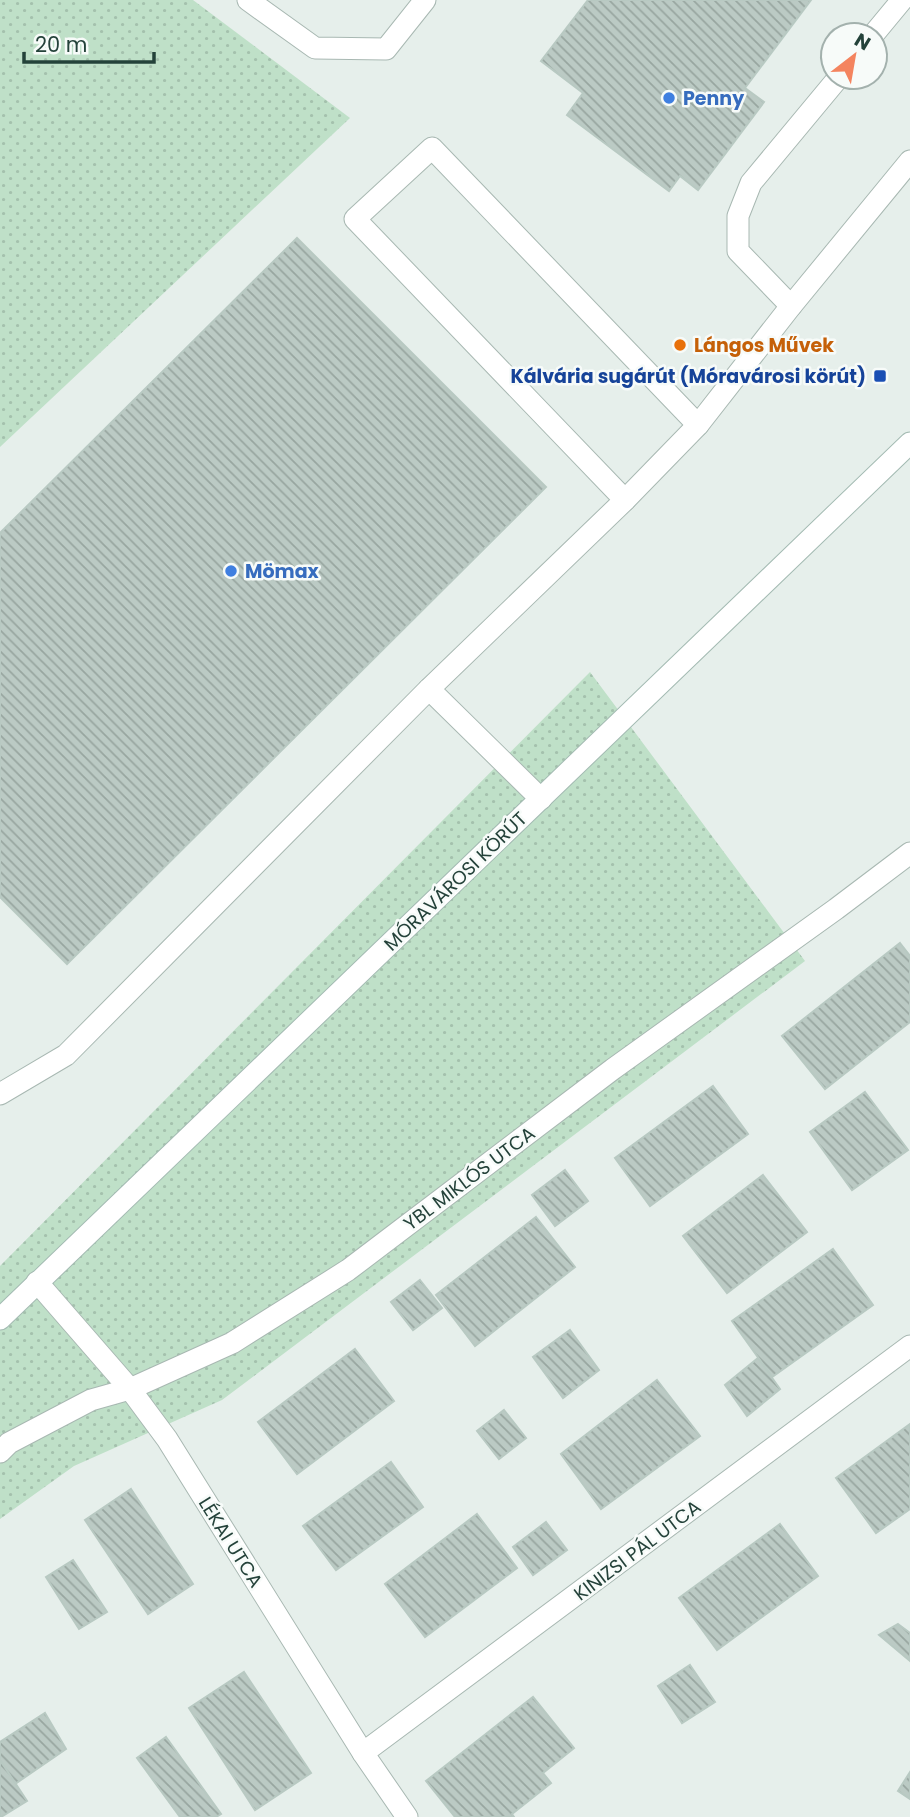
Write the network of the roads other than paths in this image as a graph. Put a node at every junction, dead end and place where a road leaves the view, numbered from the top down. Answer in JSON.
{"nodes":[{"id":1,"x":248,"y":0,"type":"edge"},
{"id":2,"x":425,"y":0,"type":"edge"},
{"id":3,"x":902,"y":0,"type":"edge"},
{"id":4,"x":885,"y":21,"type":"edge"},
{"id":5,"x":827,"y":91,"type":"edge"},
{"id":6,"x":910,"y":161,"type":"edge"},
{"id":7,"x":791,"y":306,"type":"junction"},
{"id":8,"x":698,"y":425,"type":"junction"},
{"id":9,"x":910,"y":443,"type":"edge"},
{"id":10,"x":625,"y":500,"type":"junction"},
{"id":11,"x":429,"y":689,"type":"junction"},
{"id":12,"x":541,"y":799,"type":"junction"},
{"id":13,"x":910,"y":853,"type":"edge"},
{"id":14,"x":0,"y":1094,"type":"edge"},
{"id":15,"x":37,"y":1282,"type":"junction"},
{"id":16,"x":0,"y":1319,"type":"edge"},
{"id":17,"x":910,"y":1346,"type":"edge"},
{"id":18,"x":131,"y":1389,"type":"junction"},
{"id":19,"x":0,"y":1452,"type":"edge"},
{"id":20,"x":363,"y":1753,"type":"junction"},
{"id":21,"x":407,"y":1817,"type":"edge"}],
"edges":[{"from":1,"to":2,"type":"street"},
{"from":3,"to":4,"type":"street"},
{"from":5,"to":7,"type":"street"},
{"from":6,"to":7,"type":"street"},
{"from":7,"to":8,"type":"street"},
{"from":8,"to":10,"type":"street"},
{"from":8,"to":10,"type":"street"},
{"from":9,"to":12,"type":"street","name":"MÓRAVÁROSI KÖRÚT"},
{"from":10,"to":11,"type":"street"},
{"from":11,"to":12,"type":"street"},
{"from":11,"to":14,"type":"street"},
{"from":12,"to":15,"type":"street","name":"MÓRAVÁROSI KÖRÚT"},
{"from":13,"to":18,"type":"street","name":"YBL MIKLÓS UTCA"},
{"from":15,"to":16,"type":"street","name":"MÓRAVÁROSI KÖRÚT"},
{"from":15,"to":18,"type":"street","name":"LÉKAI UTCA"},
{"from":17,"to":20,"type":"street","name":"KINIZSI PÁL UTCA"},
{"from":18,"to":19,"type":"street","name":"YBL MIKLÓS UTCA"},
{"from":18,"to":20,"type":"street","name":"LÉKAI UTCA"},
{"from":20,"to":21,"type":"street","name":"LÉKAI UTCA"}]}
